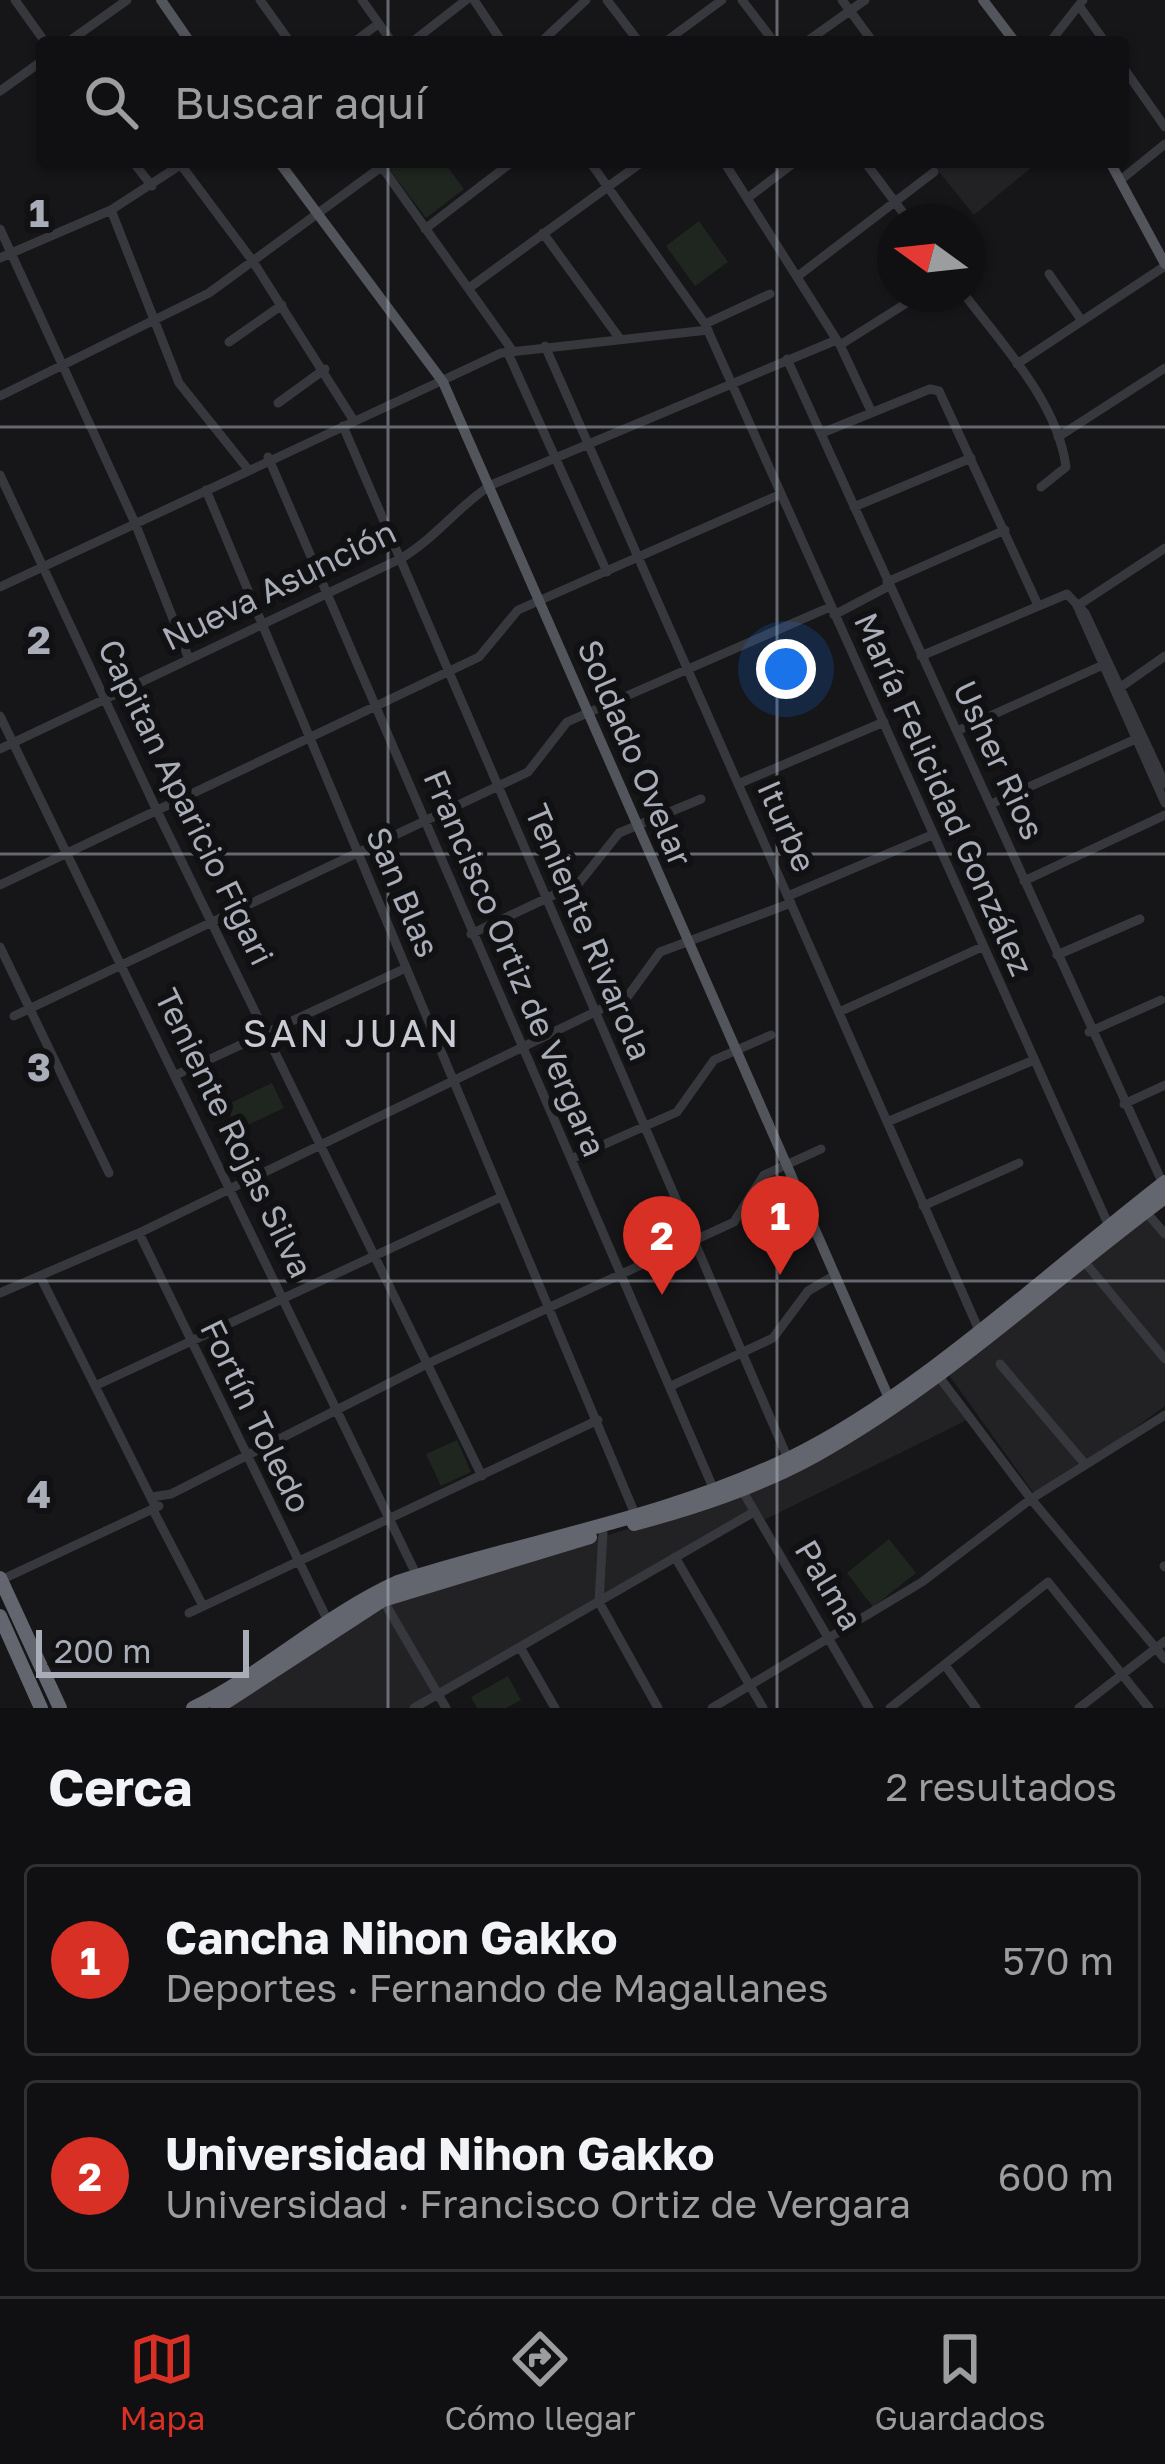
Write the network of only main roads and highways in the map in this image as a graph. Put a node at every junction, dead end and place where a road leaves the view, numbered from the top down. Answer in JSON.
{"nodes":[{"id":1,"x":161,"y":0,"type":"edge"},
{"id":2,"x":990,"y":3,"type":"edge"},
{"id":3,"x":186,"y":36,"type":"edge"},
{"id":4,"x":1011,"y":36,"type":"edge"},
{"id":5,"x":284,"y":168,"type":"edge"},
{"id":6,"x":1115,"y":168,"type":"edge"},
{"id":7,"x":1165,"y":265,"type":"edge"},
{"id":8,"x":1164,"y":1188,"type":"edge"},
{"id":9,"x":890,"y":1401,"type":"junction"},
{"id":10,"x":2,"y":1588,"type":"edge"},
{"id":11,"x":0,"y":1616,"type":"edge"},
{"id":12,"x":41,"y":1708,"type":"edge"},
{"id":13,"x":50,"y":1708,"type":"edge"},
{"id":14,"x":64,"y":1708,"type":"edge"},
{"id":15,"x":194,"y":1708,"type":"edge"},
{"id":16,"x":217,"y":1708,"type":"edge"}],
"edges":[{"from":1,"to":3,"type":"main road"},
{"from":2,"to":4,"type":"main road"},
{"from":5,"to":9,"type":"main road","name":"Soldado Ovelar"},
{"from":6,"to":7,"type":"main road"},
{"from":8,"to":9,"type":"highway"},
{"from":8,"to":9,"type":"highway"},
{"from":9,"to":15,"type":"highway"},
{"from":9,"to":16,"type":"highway"},
{"from":10,"to":13,"type":"highway"},
{"from":10,"to":14,"type":"highway"},
{"from":11,"to":12,"type":"highway"}]}
